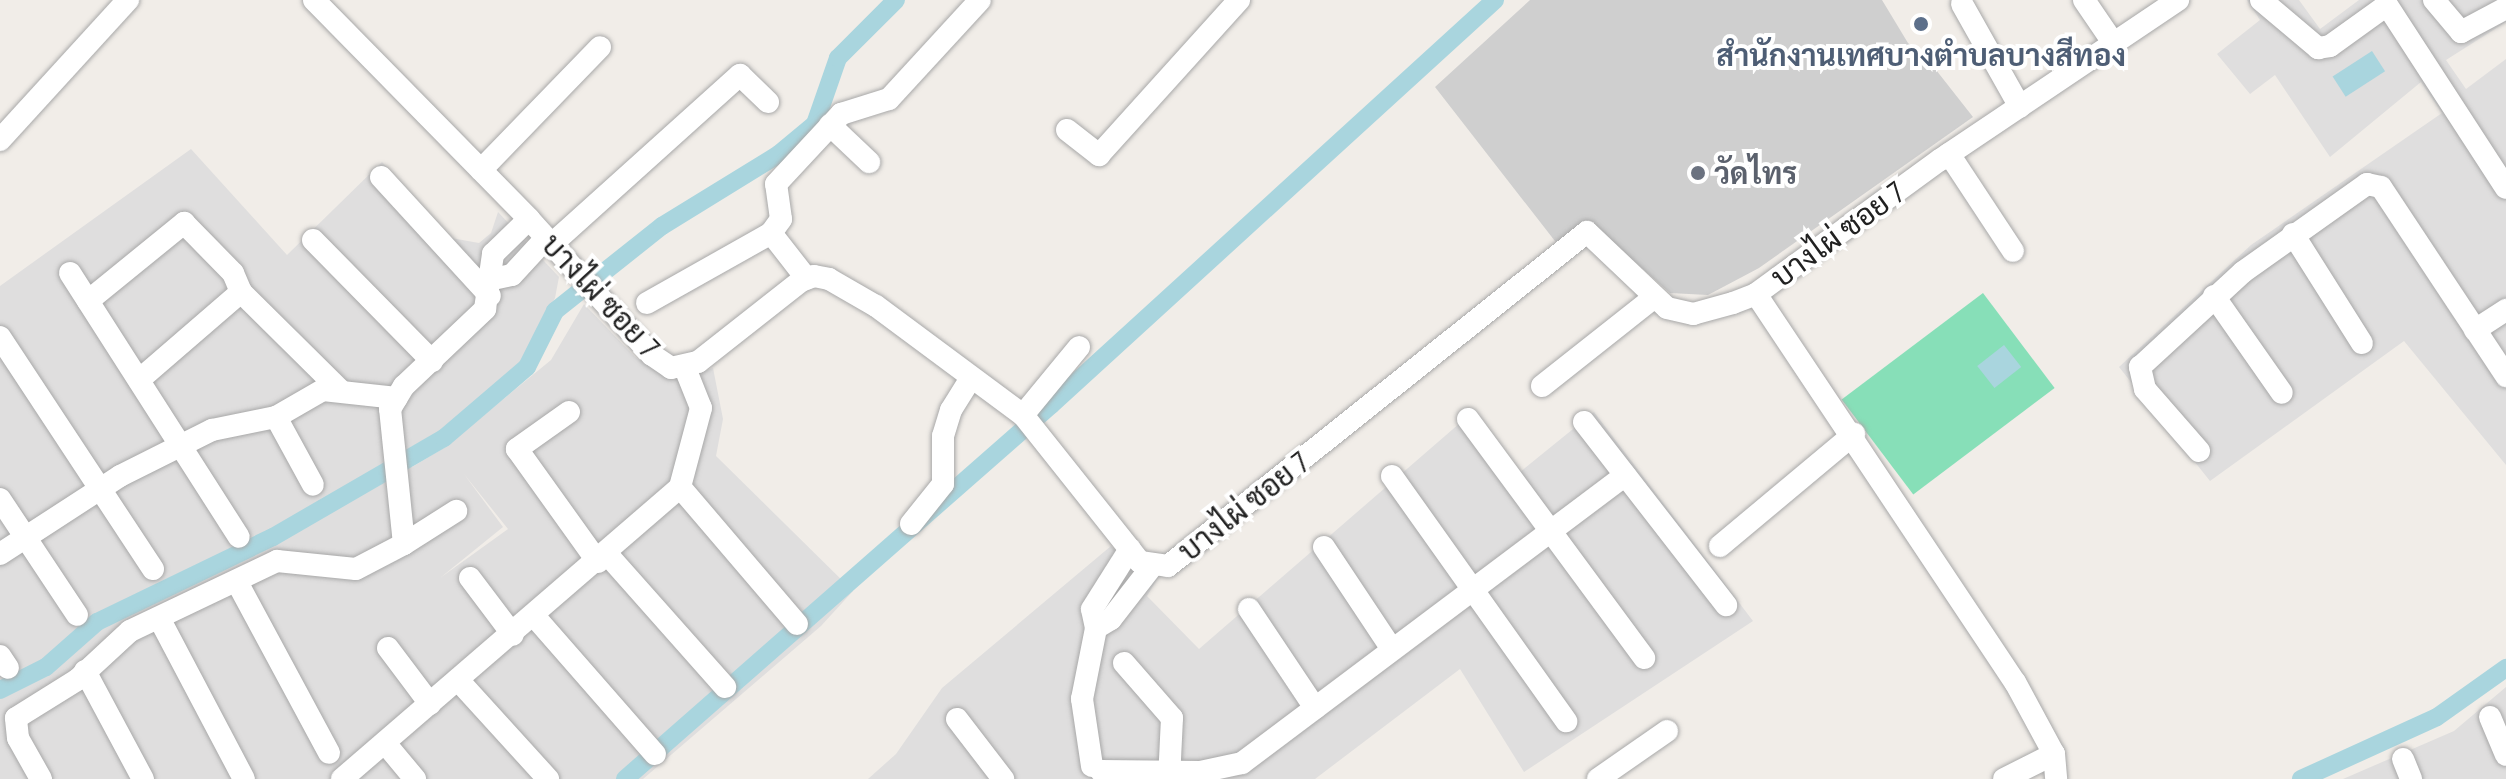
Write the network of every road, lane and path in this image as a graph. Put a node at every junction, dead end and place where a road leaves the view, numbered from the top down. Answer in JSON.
{"nodes":[{"id":1,"x":128,"y":0,"type":"edge"},
{"id":2,"x":314,"y":0,"type":"edge"},
{"id":3,"x":980,"y":0,"type":"edge"},
{"id":4,"x":1239,"y":0,"type":"edge"},
{"id":5,"x":2084,"y":0,"type":"edge"},
{"id":6,"x":2178,"y":0,"type":"edge"},
{"id":7,"x":2261,"y":0,"type":"edge"},
{"id":8,"x":2281,"y":0,"type":"edge"},
{"id":9,"x":2434,"y":0,"type":"edge"},
{"id":10,"x":2391,"y":3,"type":"edge"},
{"id":11,"x":1962,"y":4,"type":"dead end"},
{"id":12,"x":2506,"y":8,"type":"edge"},
{"id":13,"x":2288,"y":23,"type":"junction"},
{"id":14,"x":2114,"y":44,"type":"junction"},
{"id":15,"x":600,"y":47,"type":"dead end"},
{"id":16,"x":768,"y":102,"type":"dead end"},
{"id":17,"x":2020,"y":107,"type":"junction"},
{"id":18,"x":830,"y":125,"type":"junction"},
{"id":19,"x":1067,"y":130,"type":"dead end"},
{"id":20,"x":0,"y":140,"type":"edge"},
{"id":21,"x":1949,"y":154,"type":"junction"},
{"id":22,"x":869,"y":162,"type":"dead end"},
{"id":23,"x":481,"y":170,"type":"junction"},
{"id":24,"x":381,"y":177,"type":"dead end"},
{"id":25,"x":2506,"y":188,"type":"edge"},
{"id":26,"x":529,"y":219,"type":"junction"},
{"id":27,"x":771,"y":233,"type":"junction"},
{"id":28,"x":2293,"y":234,"type":"junction"},
{"id":29,"x":313,"y":240,"type":"dead end"},
{"id":30,"x":549,"y":241,"type":"junction"},
{"id":31,"x":2013,"y":251,"type":"dead end"},
{"id":32,"x":70,"y":273,"type":"dead end"},
{"id":33,"x":807,"y":279,"type":"junction"},
{"id":34,"x":492,"y":288,"type":"junction"},
{"id":35,"x":241,"y":292,"type":"junction"},
{"id":36,"x":1756,"y":294,"type":"junction"},
{"id":37,"x":2214,"y":296,"type":"junction"},
{"id":38,"x":1652,"y":299,"type":"junction"},
{"id":39,"x":88,"y":301,"type":"junction"},
{"id":40,"x":647,"y":303,"type":"dead end"},
{"id":41,"x":2506,"y":310,"type":"edge"},
{"id":42,"x":2475,"y":330,"type":"junction"},
{"id":43,"x":0,"y":337,"type":"edge"},
{"id":44,"x":2362,"y":343,"type":"dead end"},
{"id":45,"x":1079,"y":347,"type":"dead end"},
{"id":46,"x":432,"y":361,"type":"junction"},
{"id":47,"x":685,"y":368,"type":"junction"},
{"id":48,"x":2506,"y":376,"type":"edge"},
{"id":49,"x":971,"y":378,"type":"junction"},
{"id":50,"x":139,"y":380,"type":"junction"},
{"id":51,"x":1542,"y":386,"type":"dead end"},
{"id":52,"x":340,"y":390,"type":"junction"},
{"id":53,"x":2282,"y":393,"type":"dead end"},
{"id":54,"x":397,"y":398,"type":"junction"},
{"id":55,"x":569,"y":412,"type":"dead end"},
{"id":56,"x":276,"y":417,"type":"junction"},
{"id":57,"x":1468,"y":419,"type":"dead end"},
{"id":58,"x":1030,"y":421,"type":"junction"},
{"id":59,"x":1584,"y":422,"type":"dead end"},
{"id":60,"x":1854,"y":434,"type":"junction"},
{"id":61,"x":181,"y":446,"type":"junction"},
{"id":62,"x":2199,"y":451,"type":"dead end"},
{"id":63,"x":1625,"y":475,"type":"junction"},
{"id":64,"x":1392,"y":476,"type":"dead end"},
{"id":65,"x":313,"y":485,"type":"dead end"},
{"id":66,"x":680,"y":487,"type":"junction"},
{"id":67,"x":101,"y":488,"type":"junction"},
{"id":68,"x":0,"y":499,"type":"edge"},
{"id":69,"x":456,"y":511,"type":"dead end"},
{"id":70,"x":911,"y":524,"type":"dead end"},
{"id":71,"x":1549,"y":532,"type":"junction"},
{"id":72,"x":24,"y":537,"type":"junction"},
{"id":73,"x":239,"y":537,"type":"dead end"},
{"id":74,"x":404,"y":544,"type":"junction"},
{"id":75,"x":1720,"y":546,"type":"dead end"},
{"id":76,"x":1324,"y":547,"type":"dead end"},
{"id":77,"x":1130,"y":549,"type":"junction"},
{"id":78,"x":0,"y":554,"type":"edge"},
{"id":79,"x":603,"y":558,"type":"junction"},
{"id":80,"x":1153,"y":565,"type":"junction"},
{"id":81,"x":153,"y":569,"type":"dead end"},
{"id":82,"x":470,"y":578,"type":"dead end"},
{"id":83,"x":237,"y":582,"type":"junction"},
{"id":84,"x":1471,"y":590,"type":"junction"},
{"id":85,"x":1726,"y":605,"type":"dead end"},
{"id":86,"x":1249,"y":609,"type":"dead end"},
{"id":87,"x":77,"y":615,"type":"dead end"},
{"id":88,"x":535,"y":617,"type":"junction"},
{"id":89,"x":159,"y":618,"type":"junction"},
{"id":90,"x":797,"y":624,"type":"dead end"},
{"id":91,"x":1096,"y":628,"type":"junction"},
{"id":92,"x":513,"y":635,"type":"junction"},
{"id":93,"x":388,"y":648,"type":"dead end"},
{"id":94,"x":1391,"y":648,"type":"junction"},
{"id":95,"x":1644,"y":658,"type":"dead end"},
{"id":96,"x":1124,"y":663,"type":"dead end"},
{"id":97,"x":85,"y":671,"type":"junction"},
{"id":98,"x":458,"y":680,"type":"junction"},
{"id":99,"x":725,"y":687,"type":"dead end"},
{"id":100,"x":430,"y":704,"type":"junction"},
{"id":101,"x":1315,"y":708,"type":"junction"},
{"id":102,"x":2490,"y":717,"type":"dead end"},
{"id":103,"x":957,"y":719,"type":"dead end"},
{"id":104,"x":1566,"y":721,"type":"dead end"},
{"id":105,"x":1667,"y":731,"type":"dead end"},
{"id":106,"x":385,"y":743,"type":"junction"},
{"id":107,"x":329,"y":753,"type":"dead end"},
{"id":108,"x":655,"y":754,"type":"dead end"},
{"id":109,"x":2054,"y":754,"type":"junction"},
{"id":110,"x":2506,"y":755,"type":"edge"},
{"id":111,"x":1093,"y":774,"type":"edge"},
{"id":112,"x":1170,"y":774,"type":"edge"},
{"id":113,"x":41,"y":779,"type":"edge"},
{"id":114,"x":143,"y":779,"type":"edge"},
{"id":115,"x":244,"y":779,"type":"edge"},
{"id":116,"x":342,"y":779,"type":"edge"},
{"id":117,"x":415,"y":779,"type":"edge"},
{"id":118,"x":548,"y":779,"type":"edge"},
{"id":119,"x":1003,"y":779,"type":"edge"},
{"id":120,"x":1598,"y":779,"type":"edge"},
{"id":121,"x":2004,"y":779,"type":"edge"},
{"id":122,"x":2056,"y":779,"type":"edge"}],
"edges":[{"from":1,"to":20,"type":"street"},
{"from":2,"to":23,"type":"street","name":"บางไผ่ ซอย 7"},
{"from":3,"to":18,"type":"street"},
{"from":4,"to":19,"type":"street"},
{"from":5,"to":14,"type":"street"},
{"from":6,"to":14,"type":"street","name":"บางไผ่ ซอย 7"},
{"from":7,"to":13,"type":"street"},
{"from":8,"to":13,"type":"street"},
{"from":9,"to":12,"type":"street"},
{"from":10,"to":13,"type":"street"},
{"from":10,"to":25,"type":"street"},
{"from":11,"to":17,"type":"street"},
{"from":14,"to":17,"type":"street","name":"บางไผ่ ซอย 7"},
{"from":15,"to":23,"type":"street"},
{"from":16,"to":30,"type":"street"},
{"from":17,"to":21,"type":"street","name":"บางไผ่ ซอย 7"},
{"from":18,"to":22,"type":"street"},
{"from":18,"to":27,"type":"street"},
{"from":21,"to":31,"type":"street"},
{"from":21,"to":36,"type":"street","name":"บางไผ่ ซอย 7"},
{"from":23,"to":26,"type":"street","name":"บางไผ่ ซอย 7"},
{"from":24,"to":34,"type":"street"},
{"from":26,"to":30,"type":"street","name":"บางไผ่ ซอย 7"},
{"from":26,"to":34,"type":"street"},
{"from":27,"to":33,"type":"street"},
{"from":27,"to":40,"type":"street"},
{"from":28,"to":37,"type":"street"},
{"from":28,"to":42,"type":"street"},
{"from":28,"to":44,"type":"street"},
{"from":29,"to":46,"type":"street"},
{"from":30,"to":34,"type":"street"},
{"from":30,"to":47,"type":"street","name":"บางไผ่ ซอย 7"},
{"from":32,"to":39,"type":"street"},
{"from":33,"to":47,"type":"street","name":"บางไผ่ ซอย 7"},
{"from":33,"to":49,"type":"street","name":"บางไผ่ ซอย 7"},
{"from":34,"to":46,"type":"street"},
{"from":35,"to":39,"type":"street"},
{"from":35,"to":50,"type":"street"},
{"from":35,"to":52,"type":"street"},
{"from":36,"to":38,"type":"street","name":"บางไผ่ ซอย 7"},
{"from":36,"to":60,"type":"street"},
{"from":37,"to":53,"type":"street"},
{"from":37,"to":62,"type":"street"},
{"from":38,"to":51,"type":"street"},
{"from":38,"to":80,"type":"street","name":"บางไผ่ ซอย 7"},
{"from":39,"to":50,"type":"street"},
{"from":41,"to":42,"type":"street"},
{"from":42,"to":48,"type":"street"},
{"from":43,"to":67,"type":"street"},
{"from":45,"to":58,"type":"street"},
{"from":46,"to":54,"type":"street"},
{"from":47,"to":66,"type":"street"},
{"from":49,"to":58,"type":"street","name":"บางไผ่ ซอย 7"},
{"from":49,"to":70,"type":"street"},
{"from":50,"to":61,"type":"street"},
{"from":52,"to":54,"type":"street"},
{"from":52,"to":56,"type":"street"},
{"from":54,"to":74,"type":"street"},
{"from":55,"to":79,"type":"street"},
{"from":56,"to":61,"type":"street"},
{"from":56,"to":65,"type":"street"},
{"from":57,"to":71,"type":"street"},
{"from":58,"to":77,"type":"street","name":"บางไผ่ ซอย 7"},
{"from":59,"to":63,"type":"street"},
{"from":60,"to":75,"type":"street"},
{"from":60,"to":109,"type":"street"},
{"from":61,"to":67,"type":"street"},
{"from":61,"to":73,"type":"street"},
{"from":63,"to":71,"type":"street"},
{"from":63,"to":85,"type":"street"},
{"from":64,"to":84,"type":"street"},
{"from":66,"to":79,"type":"street"},
{"from":66,"to":90,"type":"street"},
{"from":67,"to":72,"type":"street"},
{"from":67,"to":81,"type":"street"},
{"from":68,"to":72,"type":"street"},
{"from":69,"to":74,"type":"street"},
{"from":71,"to":84,"type":"street"},
{"from":71,"to":95,"type":"street"},
{"from":72,"to":78,"type":"street"},
{"from":72,"to":87,"type":"street"},
{"from":74,"to":83,"type":"street"},
{"from":76,"to":94,"type":"street"},
{"from":77,"to":80,"type":"street","name":"บางไผ่ ซอย 7"},
{"from":77,"to":91,"type":"street"},
{"from":79,"to":88,"type":"street"},
{"from":79,"to":99,"type":"street"},
{"from":80,"to":91,"type":"street"},
{"from":82,"to":92,"type":"street"},
{"from":83,"to":89,"type":"street"},
{"from":83,"to":107,"type":"street"},
{"from":84,"to":94,"type":"street"},
{"from":84,"to":104,"type":"street"},
{"from":86,"to":101,"type":"street"},
{"from":88,"to":92,"type":"street"},
{"from":88,"to":108,"type":"street"},
{"from":89,"to":97,"type":"street"},
{"from":89,"to":115,"type":"street"},
{"from":91,"to":111,"type":"street"},
{"from":92,"to":98,"type":"street"},
{"from":93,"to":100,"type":"street"},
{"from":94,"to":101,"type":"street"},
{"from":96,"to":112,"type":"street"},
{"from":97,"to":113,"type":"street"},
{"from":97,"to":114,"type":"street"},
{"from":98,"to":100,"type":"street"},
{"from":98,"to":118,"type":"street"},
{"from":100,"to":106,"type":"street"},
{"from":101,"to":112,"type":"street"},
{"from":102,"to":110,"type":"street"},
{"from":103,"to":119,"type":"street"},
{"from":105,"to":120,"type":"street"},
{"from":106,"to":116,"type":"street"},
{"from":106,"to":117,"type":"street"},
{"from":109,"to":121,"type":"street"},
{"from":109,"to":122,"type":"street"},
{"from":111,"to":112,"type":"street"}]}
